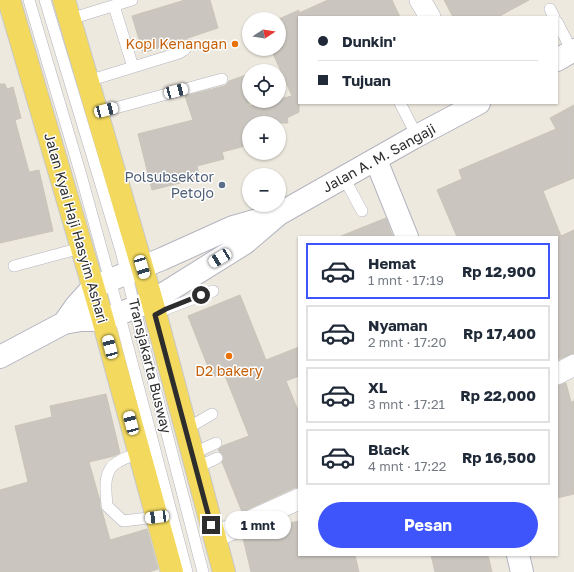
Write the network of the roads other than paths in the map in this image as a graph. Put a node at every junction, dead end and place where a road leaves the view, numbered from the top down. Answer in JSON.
{"nodes":[{"id":1,"x":9,"y":0,"type":"edge"},
{"id":2,"x":29,"y":0,"type":"edge"},
{"id":3,"x":45,"y":0,"type":"edge"},
{"id":4,"x":132,"y":0,"type":"edge"},
{"id":5,"x":420,"y":0,"type":"edge"},
{"id":6,"x":114,"y":6,"type":"junction"},
{"id":7,"x":67,"y":10,"type":"edge"},
{"id":8,"x":429,"y":16,"type":"edge"},
{"id":9,"x":558,"y":24,"type":"edge"},
{"id":10,"x":188,"y":45,"type":"dead end"},
{"id":11,"x":570,"y":54,"type":"edge"},
{"id":12,"x":133,"y":67,"type":"junction"},
{"id":13,"x":222,"y":79,"type":"dead end"},
{"id":14,"x":88,"y":81,"type":"junction"},
{"id":15,"x":401,"y":104,"type":"edge"},
{"id":16,"x":475,"y":104,"type":"edge"},
{"id":17,"x":97,"y":112,"type":"junction"},
{"id":18,"x":417,"y":136,"type":"junction"},
{"id":19,"x":376,"y":160,"type":"junction"},
{"id":20,"x":344,"y":178,"type":"junction"},
{"id":21,"x":362,"y":211,"type":"dead end"},
{"id":22,"x":279,"y":214,"type":"junction"},
{"id":23,"x":407,"y":236,"type":"edge"},
{"id":24,"x":81,"y":248,"type":"junction"},
{"id":25,"x":14,"y":266,"type":"dead end"},
{"id":26,"x":118,"y":277,"type":"junction"},
{"id":27,"x":213,"y":291,"type":"dead end"},
{"id":28,"x":133,"y":311,"type":"junction"},
{"id":29,"x":64,"y":323,"type":"junction"},
{"id":30,"x":0,"y":357,"type":"edge"},
{"id":31,"x":574,"y":365,"type":"edge"},
{"id":32,"x":558,"y":373,"type":"edge"},
{"id":33,"x":212,"y":414,"type":"dead end"},
{"id":34,"x":186,"y":429,"type":"junction"},
{"id":35,"x":216,"y":443,"type":"dead end"},
{"id":36,"x":139,"y":453,"type":"junction"},
{"id":37,"x":217,"y":458,"type":"dead end"},
{"id":38,"x":194,"y":461,"type":"junction"},
{"id":39,"x":298,"y":499,"type":"edge"},
{"id":40,"x":157,"y":517,"type":"junction"},
{"id":41,"x":214,"y":538,"type":"junction"},
{"id":42,"x":518,"y":556,"type":"edge"},
{"id":43,"x":172,"y":572,"type":"edge"},
{"id":44,"x":187,"y":572,"type":"edge"},
{"id":45,"x":203,"y":572,"type":"edge"},
{"id":46,"x":224,"y":572,"type":"edge"},
{"id":47,"x":522,"y":572,"type":"edge"}],
"edges":[{"from":1,"to":24,"type":"main road","name":"Jalan Kyai Haji Hasyim Ashari"},
{"from":2,"to":26,"type":"lane"},
{"from":3,"to":26,"type":"lane"},
{"from":4,"to":6,"type":"lane"},
{"from":5,"to":8,"type":"street"},
{"from":6,"to":7,"type":"lane"},
{"from":6,"to":12,"type":"lane"},
{"from":7,"to":14,"type":"main road","name":"Jalan Kyai Haji Hasyim Ashari"},
{"from":9,"to":11,"type":"lane"},
{"from":10,"to":12,"type":"lane"},
{"from":12,"to":14,"type":"lane"},
{"from":13,"to":17,"type":"lane"},
{"from":14,"to":17,"type":"main road","name":"Jalan Kyai Haji Hasyim Ashari"},
{"from":15,"to":18,"type":"lane"},
{"from":16,"to":18,"type":"street","name":"Jalan A. M. Sangaji"},
{"from":17,"to":26,"type":"main road","name":"Jalan Kyai Haji Hasyim Ashari"},
{"from":18,"to":19,"type":"street","name":"Jalan A. M. Sangaji"},
{"from":19,"to":20,"type":"street","name":"Jalan A. M. Sangaji"},
{"from":19,"to":23,"type":"street"},
{"from":20,"to":21,"type":"lane"},
{"from":20,"to":22,"type":"street","name":"Jalan A. M. Sangaji"},
{"from":22,"to":26,"type":"street","name":"Jalan A. M. Sangaji"},
{"from":22,"to":28,"type":"street","name":"Jalan A. M. Sangaji"},
{"from":24,"to":25,"type":"lane"},
{"from":24,"to":26,"type":"main road","name":"Jalan Kyai Haji Hasyim Ashari"},
{"from":26,"to":28,"type":"main road","name":"Jalan Kyai Haji Hasyim Ashari"},
{"from":26,"to":28,"type":"main road","name":"Jalan Kyai Haji Hasyim Ashari"},
{"from":26,"to":29,"type":"street","name":"Jalan A. M. Sangaji"},
{"from":27,"to":28,"type":"lane"},
{"from":28,"to":29,"type":"street","name":"Jalan A. M. Sangaji"},
{"from":28,"to":34,"type":"main road","name":"Jalan Kyai Haji Hasyim Ashari"},
{"from":28,"to":36,"type":"main road","name":"Jalan Kyai Haji Hasyim Ashari"},
{"from":28,"to":44,"type":"lane","name":"Transjakarta Busway"},
{"from":28,"to":45,"type":"lane","name":"Transjakarta Busway"},
{"from":29,"to":30,"type":"street","name":"Jalan A. M. Sangaji"},
{"from":31,"to":32,"type":"street"},
{"from":33,"to":34,"type":"lane"},
{"from":34,"to":38,"type":"main road","name":"Jalan Kyai Haji Hasyim Ashari"},
{"from":35,"to":38,"type":"lane"},
{"from":36,"to":40,"type":"main road","name":"Jalan Kyai Haji Hasyim Ashari"},
{"from":36,"to":40,"type":"lane"},
{"from":37,"to":38,"type":"lane"},
{"from":38,"to":41,"type":"main road","name":"Jalan Kyai Haji Hasyim Ashari"},
{"from":39,"to":41,"type":"street"},
{"from":40,"to":43,"type":"main road","name":"Jalan Kyai Haji Hasyim Ashari"},
{"from":41,"to":46,"type":"main road","name":"Jalan Kyai Haji Hasyim Ashari"},
{"from":42,"to":47,"type":"street"}]}
